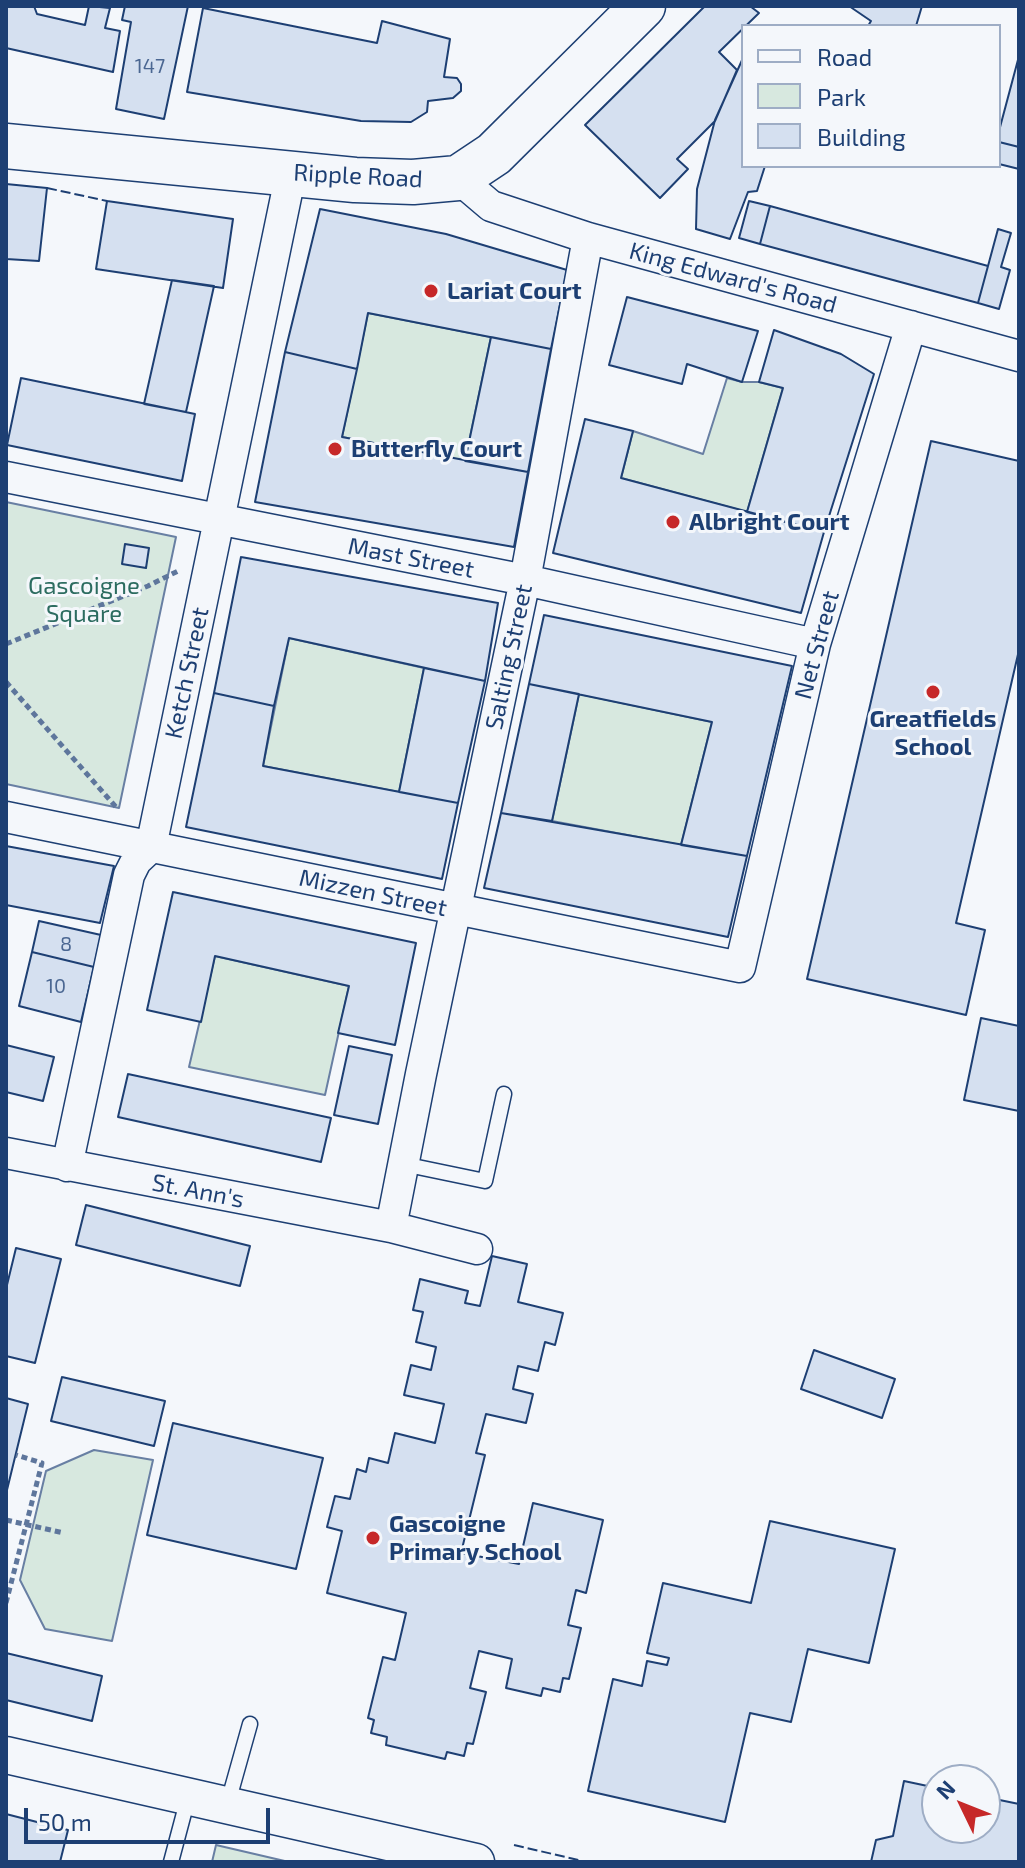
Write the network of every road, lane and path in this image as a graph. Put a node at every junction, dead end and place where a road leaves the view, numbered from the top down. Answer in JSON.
{"nodes":[{"id":1,"x":643,"y":6,"type":"edge"},
{"id":2,"x":6,"y":146,"type":"edge"},
{"id":3,"x":291,"y":173,"type":"junction"},
{"id":4,"x":458,"y":178,"type":"junction"},
{"id":5,"x":588,"y":238,"type":"junction"},
{"id":6,"x":911,"y":326,"type":"junction"},
{"id":7,"x":1019,"y":354,"type":"edge"},
{"id":8,"x":6,"y":477,"type":"edge"},
{"id":9,"x":218,"y":519,"type":"junction"},
{"id":10,"x":211,"y":554,"type":"junction"},
{"id":11,"x":525,"y":580,"type":"junction"},
{"id":12,"x":6,"y":644,"type":"edge"},
{"id":13,"x":815,"y":644,"type":"junction"},
{"id":14,"x":6,"y":682,"type":"edge"},
{"id":15,"x":6,"y":817,"type":"edge"},
{"id":16,"x":151,"y":847,"type":"junction"},
{"id":17,"x":457,"y":910,"type":"junction"},
{"id":18,"x":740,"y":967,"type":"joint"},
{"id":19,"x":504,"y":1094,"type":"dead end"},
{"id":20,"x":6,"y":1153,"type":"edge"},
{"id":21,"x":402,"y":1164,"type":"junction"},
{"id":22,"x":67,"y":1166,"type":"junction"},
{"id":23,"x":391,"y":1227,"type":"junction"},
{"id":24,"x":477,"y":1249,"type":"dead end"},
{"id":25,"x":16,"y":1455,"type":"dead end"},
{"id":26,"x":6,"y":1520,"type":"edge"},
{"id":27,"x":26,"y":1524,"type":"junction"},
{"id":28,"x":64,"y":1533,"type":"dead end"},
{"id":29,"x":6,"y":1603,"type":"edge"},
{"id":30,"x":250,"y":1724,"type":"dead end"},
{"id":31,"x":6,"y":1755,"type":"edge"},
{"id":32,"x":188,"y":1798,"type":"junction"},
{"id":33,"x":227,"y":1807,"type":"junction"},
{"id":34,"x":398,"y":1854,"type":"edge"},
{"id":35,"x":171,"y":1862,"type":"edge"},
{"id":36,"x":476,"y":1862,"type":"edge"}],
"edges":[{"from":1,"to":4,"type":"main road","name":"Ripple Road"},
{"from":2,"to":3,"type":"main road","name":"Ripple Road"},
{"from":3,"to":4,"type":"main road","name":"Ripple Road"},
{"from":3,"to":9,"type":"street","name":"Ketch Street"},
{"from":4,"to":5,"type":"street","name":"King Edward's Road"},
{"from":5,"to":6,"type":"street","name":"King Edward's Road"},
{"from":5,"to":11,"type":"street","name":"Salting Street"},
{"from":6,"to":7,"type":"street","name":"King Edward's Road"},
{"from":6,"to":13,"type":"street","name":"Net Street"},
{"from":8,"to":9,"type":"street","name":"Mast Street"},
{"from":9,"to":10,"type":"street","name":"Ketch Street"},
{"from":9,"to":11,"type":"street","name":"Mast Street"},
{"from":10,"to":12,"type":"path"},
{"from":10,"to":16,"type":"street","name":"Ketch Street"},
{"from":11,"to":13,"type":"street","name":"Mast Street"},
{"from":11,"to":17,"type":"street","name":"Salting Street"},
{"from":13,"to":18,"type":"street","name":"Net Street"},
{"from":14,"to":16,"type":"path"},
{"from":15,"to":16,"type":"street","name":"Mizzen Street"},
{"from":16,"to":17,"type":"street","name":"Mizzen Street"},
{"from":16,"to":22,"type":"street","name":"Ketch Street"},
{"from":17,"to":18,"type":"street","name":"Mizzen Street"},
{"from":17,"to":21,"type":"street","name":"Salting Street"},
{"from":19,"to":21,"type":"lane"},
{"from":20,"to":22,"type":"street","name":"St. Ann's"},
{"from":21,"to":23,"type":"street"},
{"from":22,"to":23,"type":"street","name":"St. Ann's"},
{"from":23,"to":24,"type":"street","name":"St. Ann's"},
{"from":25,"to":27,"type":"path"},
{"from":26,"to":27,"type":"path"},
{"from":27,"to":28,"type":"path"},
{"from":27,"to":29,"type":"path"},
{"from":30,"to":33,"type":"lane"},
{"from":31,"to":32,"type":"street"},
{"from":32,"to":33,"type":"street"},
{"from":32,"to":35,"type":"lane"},
{"from":33,"to":34,"type":"street"},
{"from":34,"to":36,"type":"street"}]}
